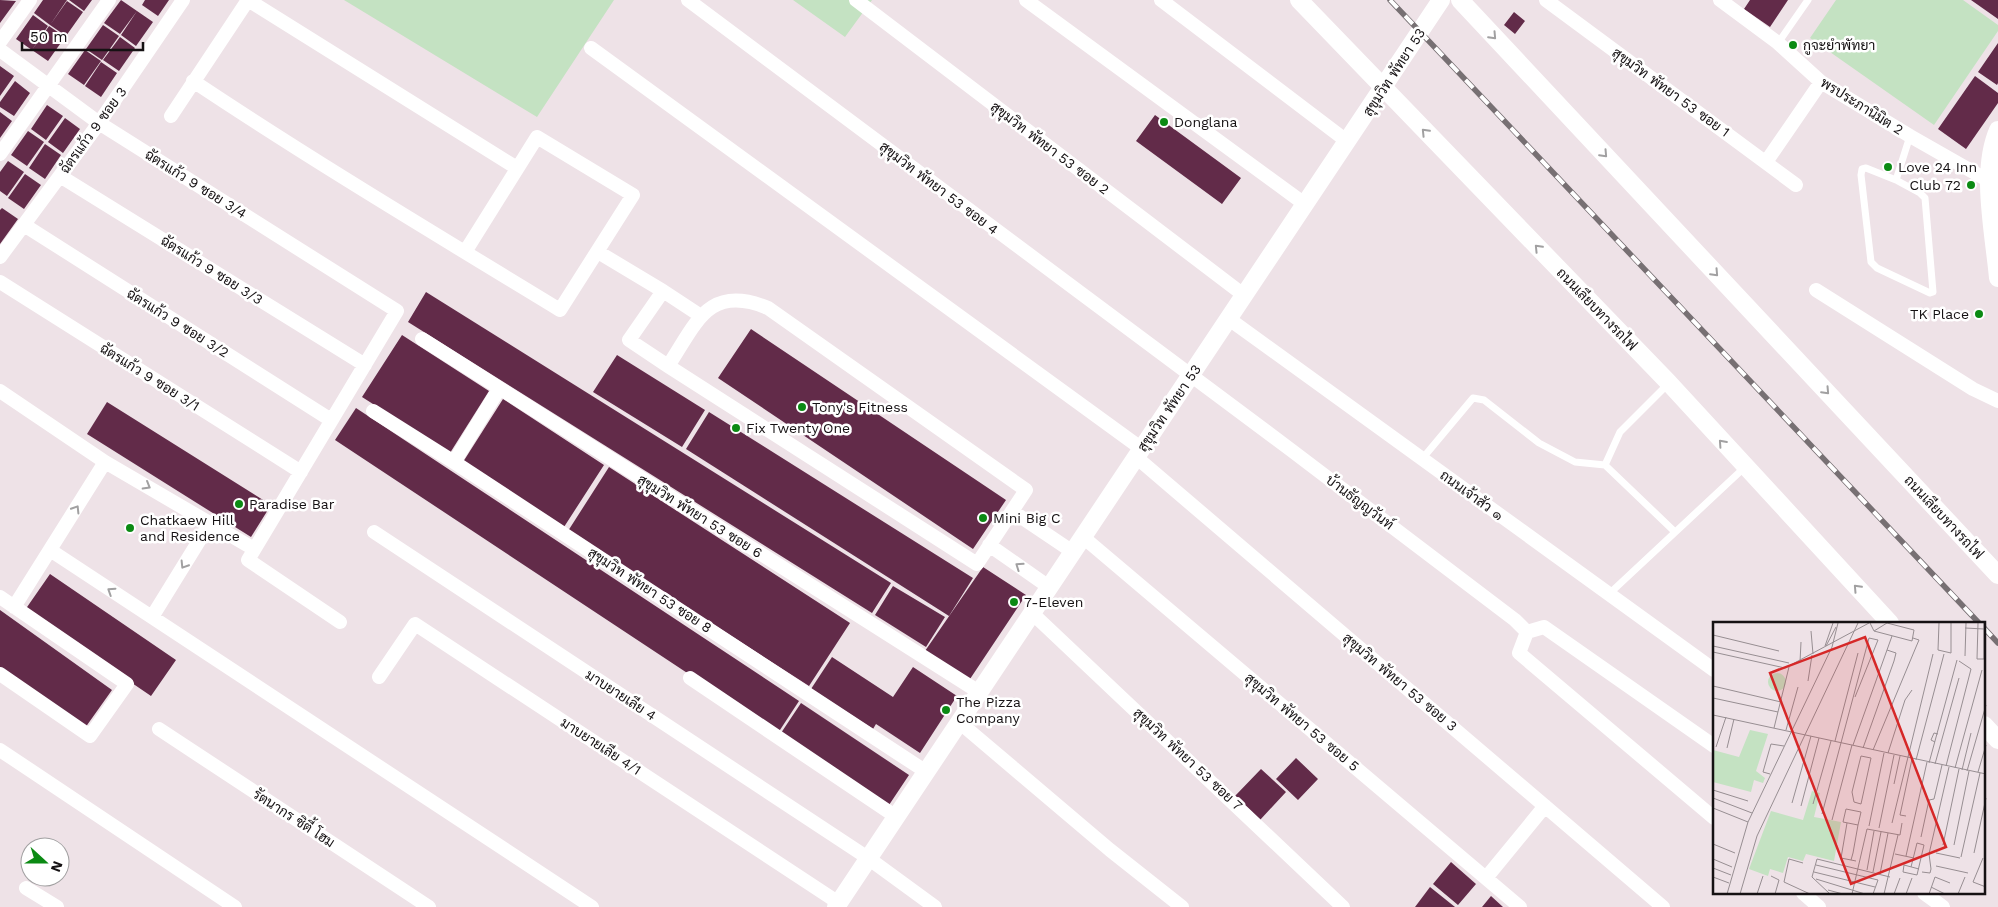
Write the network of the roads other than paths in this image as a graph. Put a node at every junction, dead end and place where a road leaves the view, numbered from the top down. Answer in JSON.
{"nodes":[{"id":1,"x":30,"y":0,"type":"edge"},
{"id":2,"x":109,"y":0,"type":"edge"},
{"id":3,"x":183,"y":0,"type":"edge"},
{"id":4,"x":688,"y":0,"type":"edge"},
{"id":5,"x":856,"y":0,"type":"edge"},
{"id":6,"x":1026,"y":0,"type":"edge"},
{"id":7,"x":1161,"y":0,"type":"edge"},
{"id":8,"x":1299,"y":0,"type":"edge"},
{"id":9,"x":1441,"y":0,"type":"edge"},
{"id":10,"x":1460,"y":0,"type":"edge"},
{"id":11,"x":1546,"y":0,"type":"edge"},
{"id":12,"x":1808,"y":0,"type":"edge"},
{"id":13,"x":1726,"y":2,"type":"edge"},
{"id":14,"x":0,"y":42,"type":"edge"},
{"id":15,"x":1778,"y":43,"type":"junction"},
{"id":16,"x":592,"y":48,"type":"dead end"},
{"id":17,"x":0,"y":50,"type":"edge"},
{"id":18,"x":194,"y":81,"type":"junction"},
{"id":19,"x":1822,"y":82,"type":"junction"},
{"id":20,"x":49,"y":86,"type":"junction"},
{"id":21,"x":1384,"y":88,"type":"junction"},
{"id":22,"x":170,"y":116,"type":"dead end"},
{"id":23,"x":100,"y":123,"type":"junction"},
{"id":24,"x":1998,"y":130,"type":"edge"},
{"id":25,"x":1910,"y":136,"type":"junction"},
{"id":26,"x":1348,"y":142,"type":"junction"},
{"id":27,"x":0,"y":154,"type":"edge"},
{"id":28,"x":1766,"y":162,"type":"junction"},
{"id":29,"x":517,"y":168,"type":"junction"},
{"id":30,"x":60,"y":176,"type":"junction"},
{"id":31,"x":1896,"y":180,"type":"junction"},
{"id":32,"x":1993,"y":183,"type":"edge"},
{"id":33,"x":1796,"y":186,"type":"dead end"},
{"id":34,"x":1306,"y":204,"type":"junction"},
{"id":35,"x":24,"y":225,"type":"junction"},
{"id":36,"x":465,"y":252,"type":"junction"},
{"id":37,"x":598,"y":252,"type":"junction"},
{"id":38,"x":0,"y":257,"type":"edge"},
{"id":39,"x":1998,"y":278,"type":"edge"},
{"id":40,"x":0,"y":282,"type":"edge"},
{"id":41,"x":1816,"y":290,"type":"dead end"},
{"id":42,"x":663,"y":291,"type":"junction"},
{"id":43,"x":1245,"y":296,"type":"junction"},
{"id":44,"x":701,"y":316,"type":"junction"},
{"id":45,"x":1229,"y":319,"type":"junction"},
{"id":46,"x":422,"y":339,"type":"dead end"},
{"id":47,"x":365,"y":365,"type":"junction"},
{"id":48,"x":668,"y":366,"type":"junction"},
{"id":49,"x":1191,"y":376,"type":"junction"},
{"id":50,"x":1669,"y":383,"type":"junction"},
{"id":51,"x":499,"y":389,"type":"junction"},
{"id":52,"x":0,"y":391,"type":"edge"},
{"id":53,"x":1998,"y":401,"type":"edge"},
{"id":54,"x":373,"y":411,"type":"dead end"},
{"id":55,"x":331,"y":420,"type":"junction"},
{"id":56,"x":1139,"y":453,"type":"junction"},
{"id":57,"x":1422,"y":459,"type":"junction"},
{"id":58,"x":105,"y":462,"type":"junction"},
{"id":59,"x":454,"y":462,"type":"junction"},
{"id":60,"x":1605,"y":465,"type":"junction"},
{"id":61,"x":1745,"y":467,"type":"junction"},
{"id":62,"x":301,"y":472,"type":"junction"},
{"id":63,"x":1012,"y":511,"type":"junction"},
{"id":64,"x":210,"y":523,"type":"junction"},
{"id":65,"x":374,"y":532,"type":"dead end"},
{"id":66,"x":1675,"y":532,"type":"junction"},
{"id":67,"x":1083,"y":537,"type":"junction"},
{"id":68,"x":989,"y":545,"type":"junction"},
{"id":69,"x":50,"y":550,"type":"junction"},
{"id":70,"x":1073,"y":552,"type":"junction"},
{"id":71,"x":251,"y":555,"type":"junction"},
{"id":72,"x":1998,"y":575,"type":"edge"},
{"id":73,"x":1049,"y":587,"type":"junction"},
{"id":74,"x":1609,"y":594,"type":"junction"},
{"id":75,"x":0,"y":597,"type":"edge"},
{"id":76,"x":14,"y":607,"type":"junction"},
{"id":77,"x":1032,"y":613,"type":"junction"},
{"id":78,"x":152,"y":617,"type":"junction"},
{"id":79,"x":340,"y":622,"type":"dead end"},
{"id":80,"x":1889,"y":622,"type":"edge"},
{"id":81,"x":1527,"y":632,"type":"junction"},
{"id":82,"x":1713,"y":669,"type":"edge"},
{"id":83,"x":0,"y":674,"type":"edge"},
{"id":84,"x":379,"y":676,"type":"dead end"},
{"id":85,"x":690,"y":678,"type":"dead end"},
{"id":86,"x":978,"y":692,"type":"junction"},
{"id":87,"x":959,"y":722,"type":"junction"},
{"id":88,"x":1986,"y":727,"type":"edge"},
{"id":89,"x":159,"y":730,"type":"dead end"},
{"id":90,"x":1998,"y":740,"type":"edge"},
{"id":91,"x":1713,"y":745,"type":"edge"},
{"id":92,"x":0,"y":750,"type":"edge"},
{"id":93,"x":926,"y":771,"type":"junction"},
{"id":94,"x":1545,"y":806,"type":"junction"},
{"id":95,"x":896,"y":816,"type":"junction"},
{"id":96,"x":1713,"y":817,"type":"edge"},
{"id":97,"x":868,"y":858,"type":"junction"},
{"id":98,"x":1486,"y":878,"type":"junction"},
{"id":99,"x":26,"y":888,"type":"dead end"},
{"id":100,"x":1804,"y":894,"type":"edge"},
{"id":101,"x":1925,"y":894,"type":"edge"},
{"id":102,"x":838,"y":905,"type":"edge"},
{"id":103,"x":57,"y":907,"type":"edge"},
{"id":104,"x":234,"y":907,"type":"edge"},
{"id":105,"x":429,"y":907,"type":"edge"},
{"id":106,"x":592,"y":907,"type":"edge"},
{"id":107,"x":935,"y":907,"type":"edge"},
{"id":108,"x":1182,"y":907,"type":"edge"},
{"id":109,"x":1343,"y":907,"type":"edge"},
{"id":110,"x":1520,"y":907,"type":"edge"},
{"id":111,"x":1663,"y":907,"type":"edge"},
{"id":112,"x":1819,"y":907,"type":"edge"},
{"id":113,"x":1943,"y":907,"type":"edge"}],
"edges":[{"from":1,"to":14,"type":"street"},
{"from":2,"to":20,"type":"street"},
{"from":3,"to":23,"type":"street","name":"ฉัตรแก้ว 9 ซอย 3"},
{"from":4,"to":49,"type":"street","name":"สุขุมวิท พัทยา 53 ซอย 4"},
{"from":5,"to":43,"type":"street","name":"สุขุมวิท พัทยา 53 ซอย 2"},
{"from":6,"to":34,"type":"street"},
{"from":7,"to":26,"type":"street"},
{"from":8,"to":21,"type":"street","name":"ถนนเลียบทางรถไฟ"},
{"from":9,"to":21,"type":"street","name":"สุขุมวิท พัทยา 53"},
{"from":10,"to":72,"type":"street","name":"ถนนเลียบทางรถไฟ","one_way":true},
{"from":11,"to":28,"type":"street","name":"สุขุมวิท พัทยา 53 ซอย 1"},
{"from":12,"to":15,"type":"lane"},
{"from":13,"to":15,"type":"street","name":"พรประภานิมิต 2"},
{"from":15,"to":19,"type":"street","name":"พรประภานิมิต 2"},
{"from":16,"to":56,"type":"street","name":"สุขุมวิท พัทยา 53 ซอย 3"},
{"from":17,"to":20,"type":"street","name":"ฉัตรแก้ว 9 ซอย 3/4"},
{"from":18,"to":22,"type":"street"},
{"from":18,"to":29,"type":"street"},
{"from":18,"to":36,"type":"street"},
{"from":19,"to":25,"type":"street","name":"พรประภานิมิต 2"},
{"from":19,"to":28,"type":"street"},
{"from":20,"to":23,"type":"street","name":"ฉัตรแก้ว 9 ซอย 3/4"},
{"from":20,"to":27,"type":"street"},
{"from":21,"to":26,"type":"street","name":"สุขุมวิท พัทยา 53"},
{"from":50,"to":21,"type":"street","name":"ถนนเลียบทางรถไฟ","one_way":true},
{"from":23,"to":30,"type":"street","name":"ฉัตรแก้ว 9 ซอย 3"},
{"from":23,"to":47,"type":"street","name":"ฉัตรแก้ว 9 ซอย 3/4"},
{"from":24,"to":32,"type":"street"},
{"from":25,"to":31,"type":"lane"},
{"from":25,"to":32,"type":"street","name":"พรประภานิมิต 2"},
{"from":26,"to":34,"type":"street","name":"สุขุมวิท พัทยา 53"},
{"from":28,"to":33,"type":"street","name":"สุขุมวิท พัทยา 53 ซอย 1"},
{"from":29,"to":36,"type":"street"},
{"from":29,"to":37,"type":"street"},
{"from":30,"to":35,"type":"street","name":"ฉัตรแก้ว 9 ซอย 3"},
{"from":30,"to":47,"type":"street","name":"ฉัตรแก้ว 9 ซอย 3/3"},
{"from":31,"to":31,"type":"lane"},
{"from":32,"to":39,"type":"street"},
{"from":34,"to":43,"type":"street","name":"สุขุมวิท พัทยา 53"},
{"from":35,"to":38,"type":"street","name":"ฉัตรแก้ว 9 ซอย 3"},
{"from":35,"to":55,"type":"street","name":"ฉัตรแก้ว 9 ซอย 3/2"},
{"from":36,"to":37,"type":"street"},
{"from":37,"to":42,"type":"street"},
{"from":40,"to":62,"type":"street","name":"ฉัตรแก้ว 9 ซอย 3/1"},
{"from":41,"to":53,"type":"street"},
{"from":42,"to":44,"type":"street"},
{"from":42,"to":48,"type":"street"},
{"from":43,"to":45,"type":"street","name":"สุขุมวิท พัทยา 53"},
{"from":44,"to":48,"type":"street"},
{"from":44,"to":63,"type":"street"},
{"from":45,"to":49,"type":"street","name":"สุขุมวิท พัทยา 53"},
{"from":45,"to":57,"type":"street","name":"ถนนเจ้าสัว ๑"},
{"from":46,"to":51,"type":"street","name":"สุขุมวิท พัทยา 53 ซอย 6"},
{"from":47,"to":55,"type":"street"},
{"from":48,"to":68,"type":"street"},
{"from":49,"to":56,"type":"street","name":"สุขุมวิท พัทยา 53"},
{"from":49,"to":81,"type":"street","name":"บ้านธัญญวันท์"},
{"from":50,"to":60,"type":"lane"},
{"from":61,"to":50,"type":"street","name":"ถนนเลียบทางรถไฟ","one_way":true},
{"from":51,"to":59,"type":"street"},
{"from":51,"to":86,"type":"street","name":"สุขุมวิท พัทยา 53 ซอย 6"},
{"from":52,"to":58,"type":"street"},
{"from":54,"to":59,"type":"street","name":"สุขุมวิท พัทยา 53 ซอย 8"},
{"from":55,"to":62,"type":"street"},
{"from":56,"to":67,"type":"street","name":"สุขุมวิท พัทยา 53"},
{"from":56,"to":94,"type":"street","name":"สุขุมวิท พัทยา 53 ซอย 3"},
{"from":57,"to":60,"type":"lane"},
{"from":57,"to":74,"type":"street","name":"ถนนเจ้าสัว ๑"},
{"from":58,"to":64,"type":"street","one_way":true},
{"from":69,"to":58,"type":"street","one_way":true},
{"from":59,"to":93,"type":"street","name":"สุขุมวิท พัทยา 53 ซอย 8"},
{"from":60,"to":66,"type":"lane"},
{"from":61,"to":66,"type":"lane"},
{"from":80,"to":61,"type":"street","name":"ถนนเลียบทางรถไฟ","one_way":true},
{"from":62,"to":71,"type":"street"},
{"from":63,"to":68,"type":"street"},
{"from":63,"to":70,"type":"street"},
{"from":64,"to":71,"type":"street"},
{"from":64,"to":78,"type":"street","one_way":true},
{"from":65,"to":97,"type":"street","name":"มาบยายเลีย 4"},
{"from":66,"to":74,"type":"lane"},
{"from":67,"to":70,"type":"street","name":"สุขุมวิท พัทยา 53"},
{"from":67,"to":98,"type":"street","name":"สุขุมวิท พัทยา 53 ซอย 5"},
{"from":73,"to":68,"type":"street","one_way":true},
{"from":69,"to":76,"type":"street"},
{"from":78,"to":69,"type":"street","one_way":true},
{"from":70,"to":73,"type":"street","name":"สุขุมวิท พัทยา 53"},
{"from":71,"to":79,"type":"street"},
{"from":73,"to":77,"type":"street","name":"สุขุมวิท พัทยา 53"},
{"from":74,"to":82,"type":"street","name":"ถนนเจ้าสัว ๑"},
{"from":75,"to":76,"type":"street"},
{"from":76,"to":83,"type":"street"},
{"from":77,"to":86,"type":"street","name":"สุขุมวิท พัทยา 53"},
{"from":77,"to":109,"type":"street","name":"สุขุมวิท พัทยา 53 ซอย 7"},
{"from":78,"to":106,"type":"street"},
{"from":81,"to":91,"type":"street"},
{"from":81,"to":96,"type":"street"},
{"from":84,"to":102,"type":"street","name":"มาบยายเลีย 4/1"},
{"from":85,"to":95,"type":"street"},
{"from":86,"to":87,"type":"street","name":"สุขุมวิท พัทยา 53"},
{"from":87,"to":93,"type":"street","name":"สุขุมวิท พัทยา 53"},
{"from":87,"to":108,"type":"street"},
{"from":88,"to":90,"type":"street"},
{"from":89,"to":105,"type":"street","name":"รัตนากร ซิตี้ โฮม"},
{"from":92,"to":104,"type":"street"},
{"from":93,"to":95,"type":"street","name":"สุขุมวิท พัทยา 53"},
{"from":94,"to":98,"type":"street"},
{"from":94,"to":111,"type":"street","name":"สุขุมวิท พัทยา 53 ซอย 3"},
{"from":95,"to":97,"type":"street","name":"สุขุมวิท พัทยา 53"},
{"from":97,"to":102,"type":"street","name":"สุขุมวิท พัทยา 53"},
{"from":97,"to":107,"type":"street","name":"มาบยายเลีย 4"},
{"from":98,"to":110,"type":"street","name":"สุขุมวิท พัทยา 53 ซอย 5"},
{"from":99,"to":103,"type":"street"},
{"from":100,"to":112,"type":"street"},
{"from":101,"to":113,"type":"street"}]}
